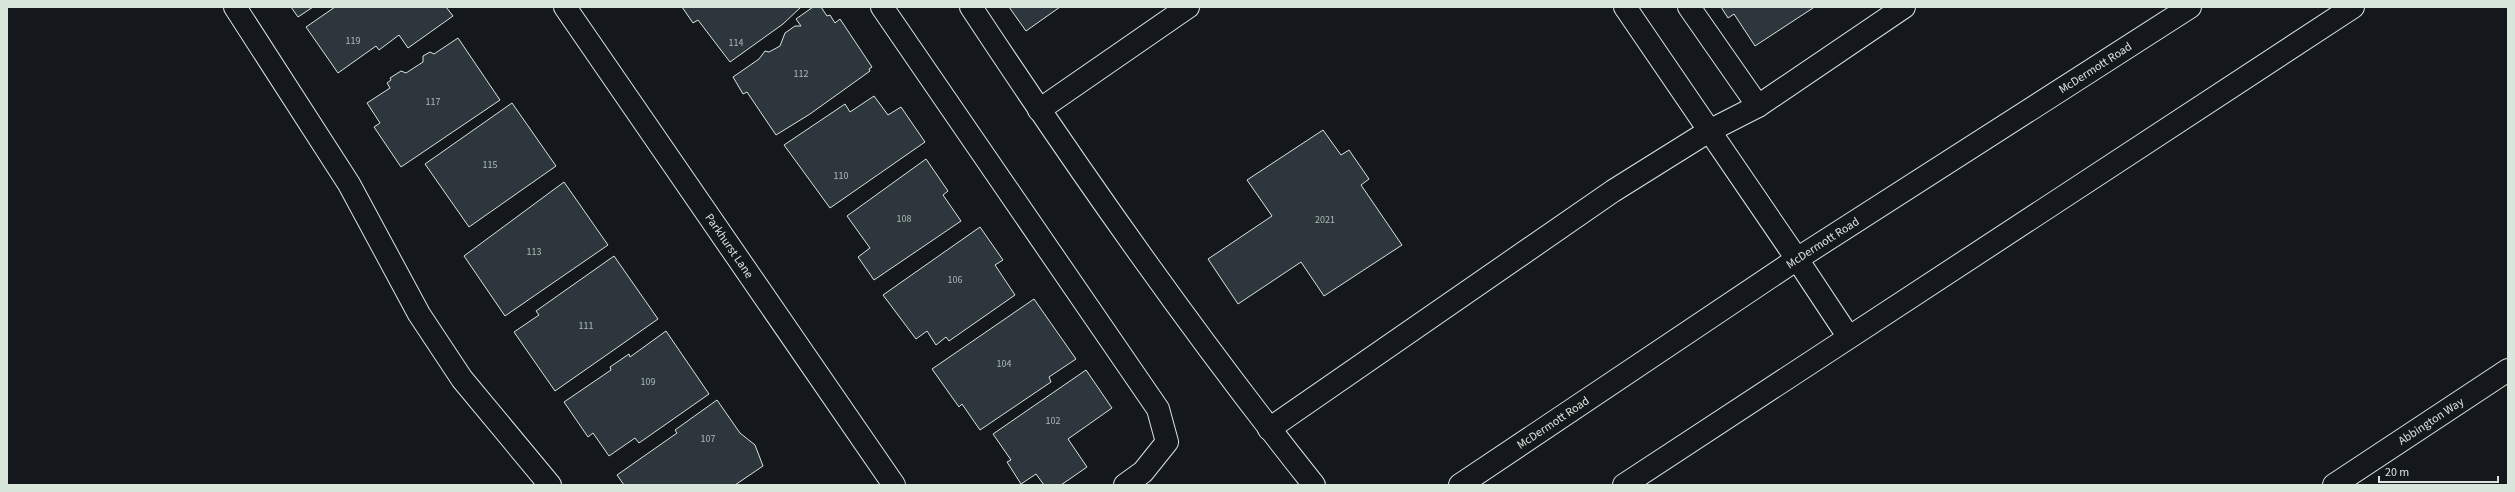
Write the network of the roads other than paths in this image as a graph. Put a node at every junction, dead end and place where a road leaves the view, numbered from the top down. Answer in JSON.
{"nodes":[{"id":1,"x":235,"y":7,"type":"edge"},
{"id":2,"x":565,"y":7,"type":"edge"},
{"id":3,"x":882,"y":7,"type":"edge"},
{"id":4,"x":971,"y":7,"type":"edge"},
{"id":5,"x":1188,"y":7,"type":"edge"},
{"id":6,"x":1625,"y":7,"type":"edge"},
{"id":7,"x":1690,"y":7,"type":"edge"},
{"id":8,"x":2190,"y":7,"type":"edge"},
{"id":9,"x":2352,"y":7,"type":"edge"},
{"id":10,"x":1898,"y":8,"type":"edge"},
{"id":11,"x":1758,"y":106,"type":"junction"},
{"id":12,"x":1039,"y":110,"type":"junction"},
{"id":13,"x":1709,"y":131,"type":"junction"},
{"id":14,"x":1797,"y":259,"type":"junction"},
{"id":15,"x":1848,"y":336,"type":"junction"},
{"id":16,"x":2508,"y":370,"type":"edge"},
{"id":17,"x":1269,"y":428,"type":"junction"},
{"id":18,"x":550,"y":485,"type":"edge"},
{"id":19,"x":894,"y":485,"type":"edge"},
{"id":20,"x":1125,"y":485,"type":"edge"},
{"id":21,"x":1314,"y":485,"type":"edge"},
{"id":22,"x":1460,"y":485,"type":"edge"},
{"id":23,"x":1624,"y":485,"type":"edge"},
{"id":24,"x":2334,"y":485,"type":"edge"}],
"edges":[{"from":1,"to":18,"type":"main road"},
{"from":2,"to":19,"type":"main road","name":"Parkhurst Lane"},
{"from":3,"to":20,"type":"main road"},
{"from":4,"to":12,"type":"main road"},
{"from":5,"to":12,"type":"main road"},
{"from":6,"to":13,"type":"main road"},
{"from":7,"to":11,"type":"main road"},
{"from":8,"to":14,"type":"main road","name":"McDermott Road"},
{"from":9,"to":15,"type":"main road"},
{"from":10,"to":11,"type":"main road"},
{"from":11,"to":13,"type":"main road"},
{"from":12,"to":17,"type":"main road"},
{"from":13,"to":14,"type":"main road"},
{"from":13,"to":17,"type":"main road"},
{"from":14,"to":15,"type":"main road"},
{"from":14,"to":22,"type":"main road","name":"McDermott Road"},
{"from":15,"to":23,"type":"main road"},
{"from":16,"to":24,"type":"main road","name":"Abbington Way"},
{"from":17,"to":21,"type":"main road"}]}
